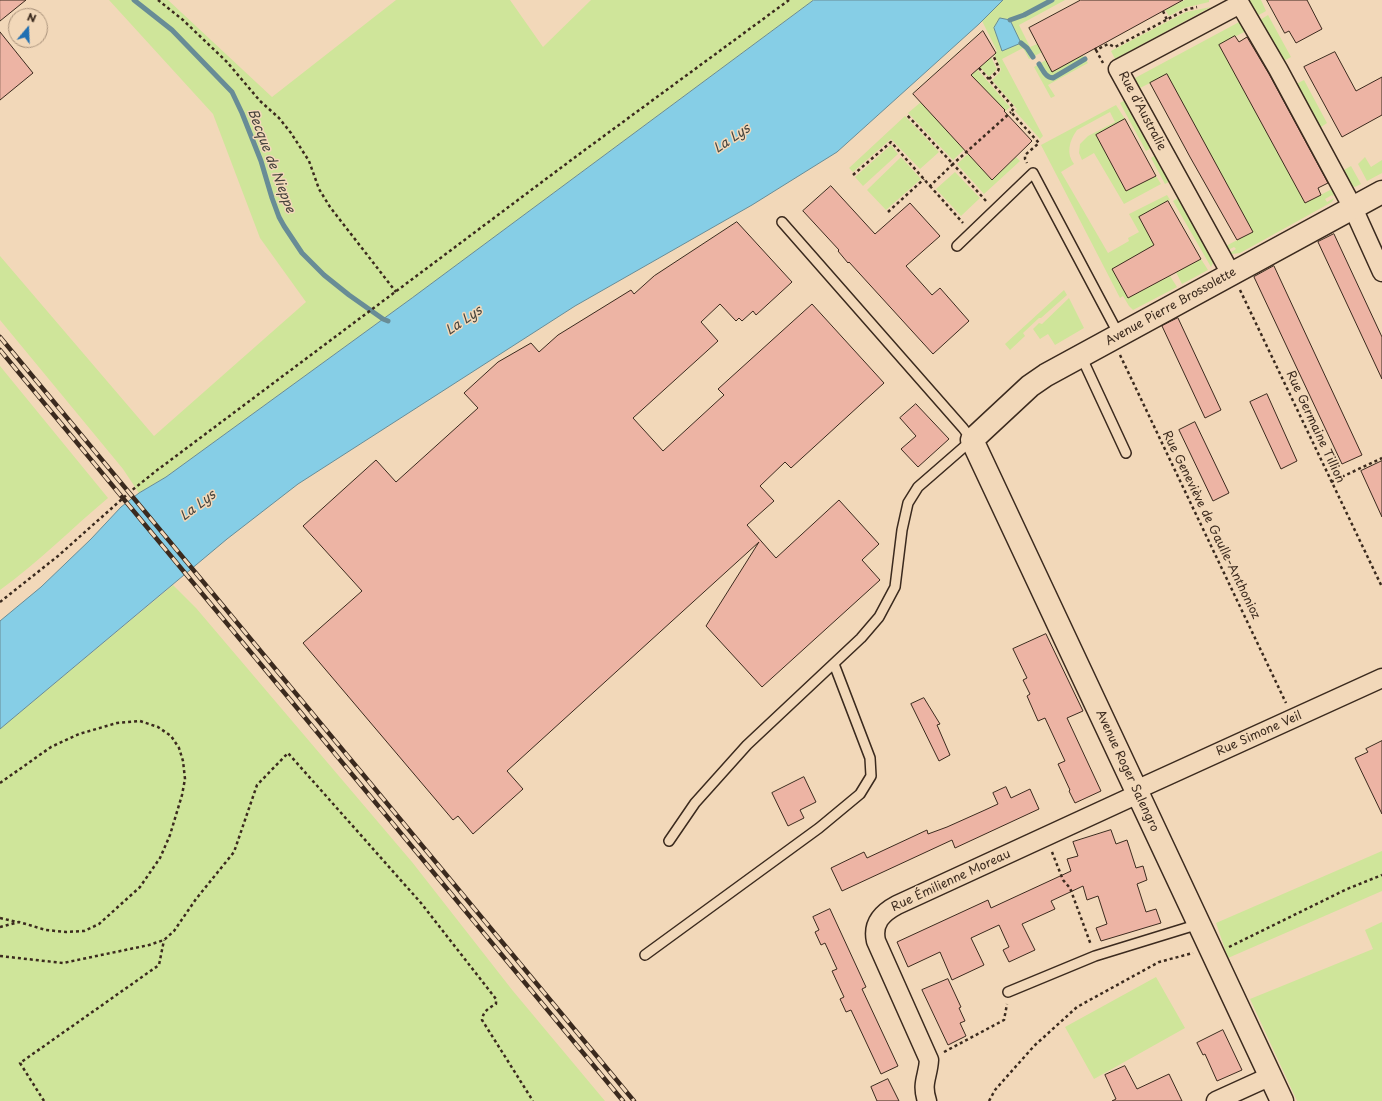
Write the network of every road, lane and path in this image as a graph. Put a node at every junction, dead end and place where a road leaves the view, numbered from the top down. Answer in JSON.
{"nodes":[{"id":1,"x":158,"y":0,"type":"edge"},
{"id":2,"x":789,"y":0,"type":"edge"},
{"id":3,"x":1240,"y":2,"type":"edge"},
{"id":4,"x":1204,"y":6,"type":"dead end"},
{"id":5,"x":1162,"y":11,"type":"dead end"},
{"id":6,"x":1167,"y":20,"type":"junction"},
{"id":7,"x":993,"y":55,"type":"dead end"},
{"id":8,"x":1100,"y":58,"type":"dead end"},
{"id":9,"x":979,"y":68,"type":"dead end"},
{"id":10,"x":989,"y":79,"type":"junction"},
{"id":11,"x":1011,"y":112,"type":"junction"},
{"id":12,"x":907,"y":115,"type":"dead end"},
{"id":13,"x":1026,"y":155,"type":"dead end"},
{"id":14,"x":953,"y":164,"type":"junction"},
{"id":15,"x":853,"y":175,"type":"dead end"},
{"id":16,"x":924,"y":179,"type":"junction"},
{"id":17,"x":930,"y":186,"type":"junction"},
{"id":18,"x":1382,"y":192,"type":"edge"},
{"id":19,"x":991,"y":205,"type":"dead end"},
{"id":20,"x":1353,"y":208,"type":"junction"},
{"id":21,"x":888,"y":212,"type":"dead end"},
{"id":22,"x":782,"y":222,"type":"dead end"},
{"id":23,"x":967,"y":227,"type":"dead end"},
{"id":24,"x":957,"y":246,"type":"dead end"},
{"id":25,"x":1382,"y":272,"type":"edge"},
{"id":26,"x":1231,"y":274,"type":"junction"},
{"id":27,"x":396,"y":292,"type":"junction"},
{"id":28,"x":1116,"y":337,"type":"junction"},
{"id":29,"x":1081,"y":356,"type":"junction"},
{"id":30,"x":972,"y":440,"type":"junction"},
{"id":31,"x":1126,"y":453,"type":"dead end"},
{"id":32,"x":1382,"y":458,"type":"edge"},
{"id":33,"x":1331,"y":482,"type":"junction"},
{"id":34,"x":1382,"y":587,"type":"edge"},
{"id":35,"x":0,"y":602,"type":"edge"},
{"id":36,"x":834,"y":664,"type":"junction"},
{"id":37,"x":1382,"y":678,"type":"edge"},
{"id":38,"x":1294,"y":719,"type":"junction"},
{"id":39,"x":0,"y":783,"type":"edge"},
{"id":40,"x":1137,"y":792,"type":"junction"},
{"id":41,"x":1046,"y":838,"type":"junction"},
{"id":42,"x":669,"y":841,"type":"dead end"},
{"id":43,"x":1382,"y":875,"type":"edge"},
{"id":44,"x":0,"y":918,"type":"edge"},
{"id":45,"x":18,"y":922,"type":"junction"},
{"id":46,"x":1199,"y":924,"type":"junction"},
{"id":47,"x":0,"y":926,"type":"edge"},
{"id":48,"x":164,"y":940,"type":"junction"},
{"id":49,"x":1210,"y":948,"type":"junction"},
{"id":50,"x":645,"y":955,"type":"dead end"},
{"id":51,"x":0,"y":956,"type":"edge"},
{"id":52,"x":1095,"y":956,"type":"junction"},
{"id":53,"x":1008,"y":992,"type":"joint"},
{"id":54,"x":928,"y":1056,"type":"junction"},
{"id":55,"x":1271,"y":1076,"type":"junction"},
{"id":56,"x":44,"y":1101,"type":"edge"},
{"id":57,"x":533,"y":1101,"type":"edge"},
{"id":58,"x":927,"y":1101,"type":"edge"},
{"id":59,"x":989,"y":1101,"type":"edge"},
{"id":60,"x":1216,"y":1101,"type":"edge"},
{"id":61,"x":1282,"y":1101,"type":"edge"}],
"edges":[{"from":1,"to":27,"type":"path"},
{"from":2,"to":27,"type":"path"},
{"from":3,"to":20,"type":"street","name":"Rue d'Australie"},
{"from":3,"to":26,"type":"street","name":"Rue d'Australie"},
{"from":4,"to":6,"type":"path"},
{"from":5,"to":6,"type":"path"},
{"from":6,"to":8,"type":"path"},
{"from":7,"to":10,"type":"path"},
{"from":9,"to":10,"type":"path"},
{"from":10,"to":11,"type":"path"},
{"from":11,"to":13,"type":"path"},
{"from":11,"to":14,"type":"path"},
{"from":12,"to":14,"type":"path"},
{"from":14,"to":17,"type":"path"},
{"from":14,"to":19,"type":"path"},
{"from":15,"to":16,"type":"path"},
{"from":16,"to":17,"type":"path"},
{"from":16,"to":21,"type":"path"},
{"from":17,"to":23,"type":"path"},
{"from":18,"to":20,"type":"street","name":"Avenue Pierre Brossolette"},
{"from":20,"to":25,"type":"street"},
{"from":20,"to":26,"type":"street","name":"Avenue Pierre Brossolette"},
{"from":22,"to":30,"type":"lane"},
{"from":24,"to":28,"type":"lane"},
{"from":26,"to":28,"type":"street","name":"Avenue Pierre Brossolette"},
{"from":26,"to":33,"type":"path","name":"Rue Germaine Tillion"},
{"from":27,"to":35,"type":"path"},
{"from":28,"to":29,"type":"street","name":"Avenue Pierre Brossolette"},
{"from":28,"to":38,"type":"path","name":"Rue Geneviève de Gaulle-Anthonioz"},
{"from":29,"to":30,"type":"street","name":"Avenue Pierre Brossolette"},
{"from":29,"to":31,"type":"lane"},
{"from":30,"to":36,"type":"lane"},
{"from":30,"to":40,"type":"street","name":"Avenue Roger Salengro"},
{"from":32,"to":33,"type":"path"},
{"from":33,"to":34,"type":"path","name":"Rue Germaine Tillion"},
{"from":36,"to":42,"type":"lane"},
{"from":36,"to":50,"type":"lane"},
{"from":37,"to":38,"type":"street","name":"Rue Simone Veil"},
{"from":38,"to":40,"type":"street","name":"Rue Simone Veil"},
{"from":39,"to":45,"type":"path"},
{"from":40,"to":41,"type":"street","name":"Rue Émilienne Moreau"},
{"from":40,"to":46,"type":"street","name":"Avenue Roger Salengro"},
{"from":41,"to":52,"type":"path"},
{"from":41,"to":54,"type":"street","name":"Rue Émilienne Moreau"},
{"from":43,"to":49,"type":"path"},
{"from":44,"to":45,"type":"path"},
{"from":45,"to":47,"type":"path"},
{"from":46,"to":49,"type":"street","name":"Avenue Roger Salengro"},
{"from":46,"to":52,"type":"lane"},
{"from":48,"to":51,"type":"path"},
{"from":48,"to":56,"type":"path"},
{"from":48,"to":57,"type":"path"},
{"from":49,"to":55,"type":"street","name":"Avenue Roger Salengro"},
{"from":49,"to":59,"type":"path"},
{"from":52,"to":53,"type":"lane"},
{"from":53,"to":54,"type":"path"},
{"from":54,"to":58,"type":"street"},
{"from":55,"to":60,"type":"street"},
{"from":55,"to":61,"type":"street","name":"Avenue Roger Salengro"}]}
